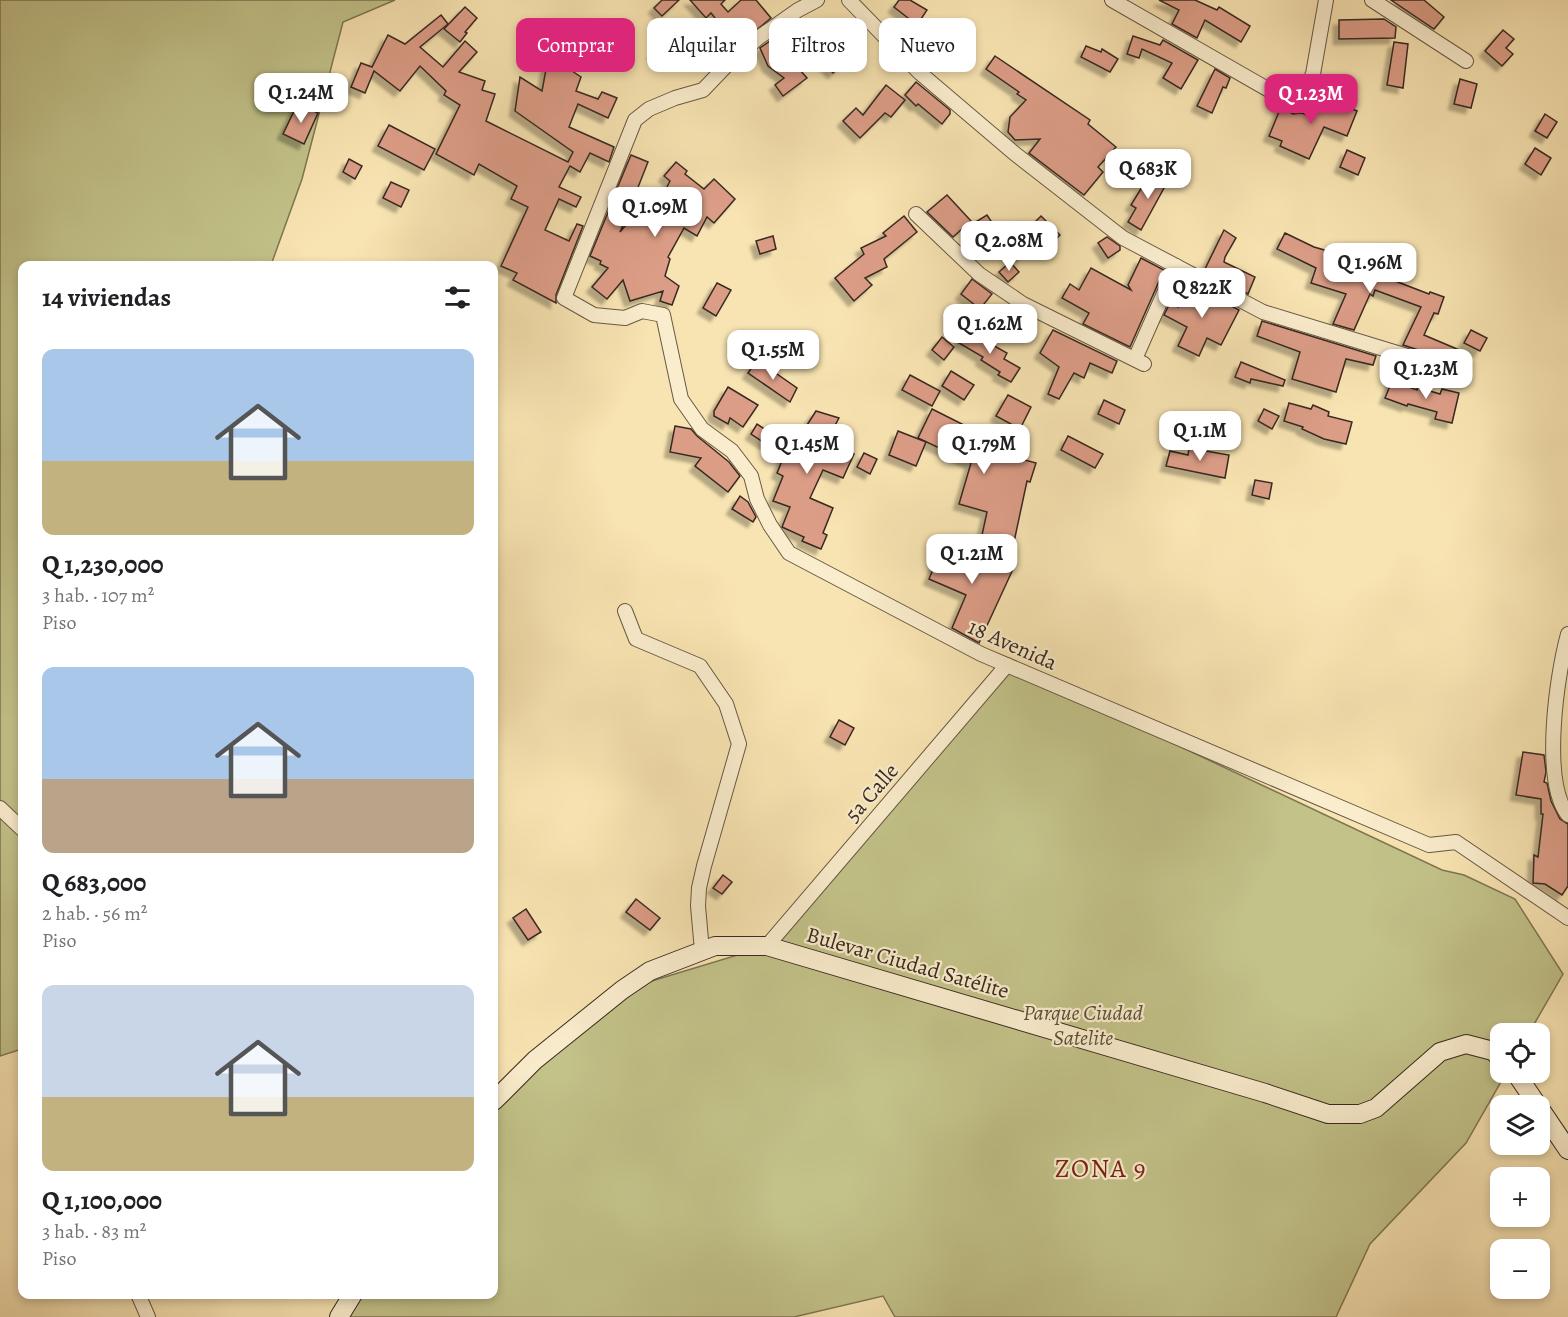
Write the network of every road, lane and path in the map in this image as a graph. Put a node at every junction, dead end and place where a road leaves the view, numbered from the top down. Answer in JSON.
{"nodes":[{"id":1,"x":817,"y":0,"type":"edge"},
{"id":2,"x":849,"y":0,"type":"edge"},
{"id":3,"x":1112,"y":0,"type":"edge"},
{"id":4,"x":1326,"y":0,"type":"edge"},
{"id":5,"x":1380,"y":2,"type":"edge"},
{"id":6,"x":1466,"y":62,"type":"dead end"},
{"id":7,"x":916,"y":214,"type":"dead end"},
{"id":8,"x":1176,"y":266,"type":"junction"},
{"id":9,"x":1443,"y":367,"type":"dead end"},
{"id":10,"x":625,"y":611,"type":"dead end"},
{"id":11,"x":1568,"y":634,"type":"edge"},
{"id":12,"x":1007,"y":665,"type":"junction"},
{"id":13,"x":0,"y":808,"type":"edge"},
{"id":14,"x":1568,"y":815,"type":"edge"},
{"id":15,"x":18,"y":825,"type":"edge"},
{"id":16,"x":1568,"y":918,"type":"edge"},
{"id":17,"x":767,"y":946,"type":"junction"},
{"id":18,"x":702,"y":951,"type":"junction"},
{"id":19,"x":1490,"y":1050,"type":"edge"},
{"id":20,"x":498,"y":1097,"type":"edge"},
{"id":21,"x":1550,"y":1124,"type":"edge"},
{"id":22,"x":1568,"y":1150,"type":"edge"},
{"id":23,"x":140,"y":1299,"type":"edge"},
{"id":24,"x":350,"y":1299,"type":"edge"},
{"id":25,"x":148,"y":1317,"type":"edge"},
{"id":26,"x":339,"y":1317,"type":"edge"}],
"edges":[{"from":1,"to":12,"type":"street","name":"18 Avenida"},
{"from":2,"to":8,"type":"street"},
{"from":3,"to":4,"type":"street"},
{"from":5,"to":6,"type":"street"},
{"from":7,"to":8,"type":"street"},
{"from":8,"to":9,"type":"street"},
{"from":10,"to":18,"type":"street"},
{"from":11,"to":14,"type":"street"},
{"from":12,"to":16,"type":"street","name":"18 Avenida"},
{"from":12,"to":17,"type":"street","name":"5a Calle"},
{"from":13,"to":15,"type":"street"},
{"from":17,"to":18,"type":"street","name":"Bulevar Ciudad Satélite"},
{"from":17,"to":19,"type":"street","name":"Bulevar Ciudad Satélite"},
{"from":18,"to":20,"type":"street","name":"Bulevar Ciudad Satélite"},
{"from":21,"to":22,"type":"street"},
{"from":23,"to":25,"type":"street"},
{"from":24,"to":26,"type":"street"}]}
